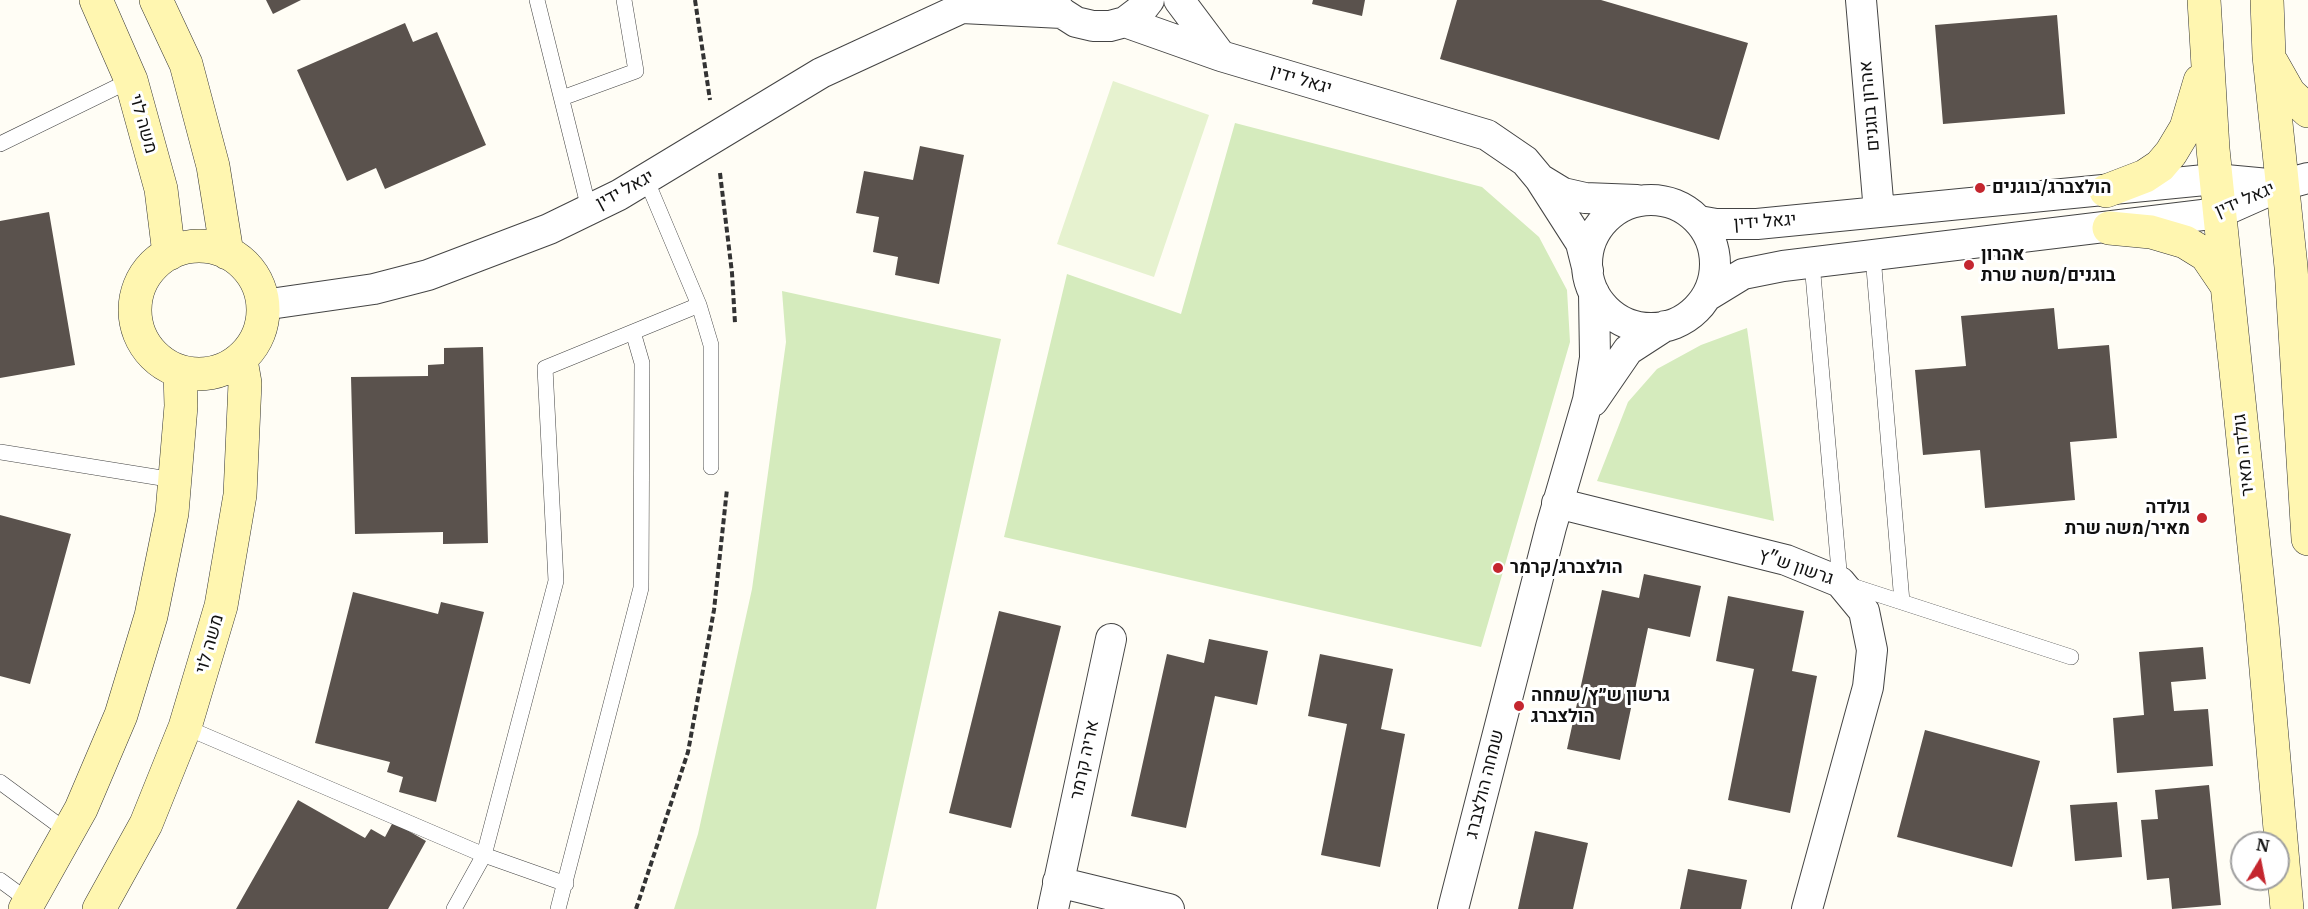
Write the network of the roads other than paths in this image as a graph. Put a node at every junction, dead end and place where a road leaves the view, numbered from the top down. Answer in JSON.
{"nodes":[{"id":1,"x":96,"y":0,"type":"edge"},
{"id":2,"x":156,"y":0,"type":"edge"},
{"id":3,"x":537,"y":0,"type":"edge"},
{"id":4,"x":624,"y":0,"type":"edge"},
{"id":5,"x":1149,"y":0,"type":"edge"},
{"id":6,"x":1179,"y":0,"type":"edge"},
{"id":7,"x":1862,"y":0,"type":"edge"},
{"id":8,"x":2204,"y":0,"type":"edge"},
{"id":9,"x":2267,"y":0,"type":"edge"},
{"id":10,"x":968,"y":4,"type":"edge"},
{"id":11,"x":1056,"y":7,"type":"edge"},
{"id":12,"x":1125,"y":22,"type":"junction"},
{"id":13,"x":2206,"y":46,"type":"junction"},
{"id":14,"x":1221,"y":56,"type":"junction"},
{"id":15,"x":2269,"y":56,"type":"junction"},
{"id":16,"x":131,"y":80,"type":"junction"},
{"id":17,"x":562,"y":98,"type":"junction"},
{"id":18,"x":2308,"y":111,"type":"edge"},
{"id":19,"x":0,"y":144,"type":"edge"},
{"id":20,"x":646,"y":179,"type":"junction"},
{"id":21,"x":1540,"y":179,"type":"junction"},
{"id":22,"x":2216,"y":179,"type":"junction"},
{"id":23,"x":2295,"y":182,"type":"edge"},
{"id":24,"x":2106,"y":191,"type":"junction"},
{"id":25,"x":1644,"y":200,"type":"junction"},
{"id":26,"x":589,"y":209,"type":"junction"},
{"id":27,"x":1879,"y":212,"type":"junction"},
{"id":28,"x":2219,"y":213,"type":"junction"},
{"id":29,"x":1699,"y":221,"type":"junction"},
{"id":30,"x":2109,"y":228,"type":"junction"},
{"id":31,"x":227,"y":253,"type":"junction"},
{"id":32,"x":169,"y":254,"type":"junction"},
{"id":33,"x":1872,"y":256,"type":"junction"},
{"id":34,"x":1812,"y":263,"type":"junction"},
{"id":35,"x":1591,"y":282,"type":"junction"},
{"id":36,"x":2225,"y":283,"type":"junction"},
{"id":37,"x":1707,"y":296,"type":"junction"},
{"id":38,"x":263,"y":305,"type":"junction"},
{"id":39,"x":699,"y":305,"type":"junction"},
{"id":40,"x":1665,"y":326,"type":"junction"},
{"id":41,"x":633,"y":332,"type":"junction"},
{"id":42,"x":241,"y":360,"type":"junction"},
{"id":43,"x":180,"y":372,"type":"junction"},
{"id":44,"x":1583,"y":416,"type":"junction"},
{"id":45,"x":0,"y":452,"type":"edge"},
{"id":46,"x":711,"y":467,"type":"dead end"},
{"id":47,"x":174,"y":480,"type":"junction"},
{"id":48,"x":1557,"y":503,"type":"junction"},
{"id":49,"x":2308,"y":539,"type":"edge"},
{"id":50,"x":1840,"y":582,"type":"junction"},
{"id":51,"x":1902,"y":602,"type":"junction"},
{"id":52,"x":1112,"y":639,"type":"dead end"},
{"id":53,"x":2071,"y":657,"type":"dead end"},
{"id":54,"x":185,"y":727,"type":"junction"},
{"id":55,"x":0,"y":782,"type":"edge"},
{"id":56,"x":69,"y":832,"type":"junction"},
{"id":57,"x":484,"y":855,"type":"junction"},
{"id":58,"x":0,"y":880,"type":"edge"},
{"id":59,"x":566,"y":884,"type":"junction"},
{"id":60,"x":1055,"y":896,"type":"edge"},
{"id":61,"x":28,"y":906,"type":"edge"},
{"id":62,"x":99,"y":909,"type":"edge"},
{"id":63,"x":454,"y":909,"type":"edge"},
{"id":64,"x":558,"y":909,"type":"edge"},
{"id":65,"x":1169,"y":909,"type":"edge"},
{"id":66,"x":1453,"y":909,"type":"edge"},
{"id":67,"x":1807,"y":909,"type":"edge"},
{"id":68,"x":2287,"y":909,"type":"edge"}],
"edges":[{"from":1,"to":16,"type":"street","name":"משה לוי"},
{"from":2,"to":31,"type":"street"},
{"from":3,"to":17,"type":"lane"},
{"from":4,"to":17,"type":"lane"},
{"from":5,"to":12,"type":"street"},
{"from":6,"to":14,"type":"street"},
{"from":7,"to":27,"type":"street","name":"אהרון בוגנים"},
{"from":8,"to":13,"type":"street","name":"גולדה מאיר"},
{"from":9,"to":15,"type":"street"},
{"from":10,"to":11,"type":"street","name":"יגאל ידין"},
{"from":10,"to":20,"type":"street","name":"יגאל ידין"},
{"from":11,"to":12,"type":"street","name":"יגאל ידין"},
{"from":12,"to":14,"type":"street","name":"יגאל ידין"},
{"from":13,"to":22,"type":"street","name":"גולדה מאיר"},
{"from":13,"to":24,"type":"street"},
{"from":14,"to":21,"type":"street","name":"יגאל ידין"},
{"from":15,"to":18,"type":"street"},
{"from":15,"to":23,"type":"street"},
{"from":16,"to":19,"type":"lane"},
{"from":16,"to":32,"type":"street","name":"משה לוי"},
{"from":17,"to":26,"type":"lane"},
{"from":20,"to":26,"type":"street","name":"יגאל ידין"},
{"from":20,"to":39,"type":"lane"},
{"from":21,"to":25,"type":"street","name":"יגאל ידין"},
{"from":21,"to":35,"type":"street","name":"יגאל ידין"},
{"from":22,"to":23,"type":"street","name":"יגאל ידין"},
{"from":22,"to":24,"type":"street","name":"יגאל ידין"},
{"from":22,"to":28,"type":"street","name":"גולדה מאיר"},
{"from":23,"to":28,"type":"street","name":"יגאל ידין"},
{"from":23,"to":49,"type":"street"},
{"from":24,"to":27,"type":"street","name":"יגאל ידין"},
{"from":25,"to":29,"type":"street"},
{"from":25,"to":35,"type":"street"},
{"from":26,"to":38,"type":"street","name":"יגאל ידין"},
{"from":27,"to":29,"type":"street","name":"יגאל ידין"},
{"from":28,"to":30,"type":"street","name":"יגאל ידין"},
{"from":28,"to":36,"type":"street","name":"גולדה מאיר"},
{"from":29,"to":37,"type":"street"},
{"from":30,"to":33,"type":"street","name":"יגאל ידין"},
{"from":30,"to":36,"type":"street"},
{"from":31,"to":32,"type":"street"},
{"from":31,"to":38,"type":"street"},
{"from":32,"to":43,"type":"street"},
{"from":33,"to":34,"type":"street","name":"יגאל ידין"},
{"from":33,"to":51,"type":"lane"},
{"from":34,"to":37,"type":"street","name":"יגאל ידין"},
{"from":34,"to":50,"type":"lane"},
{"from":35,"to":40,"type":"street"},
{"from":35,"to":44,"type":"street","name":"שמחה הולצברג"},
{"from":36,"to":68,"type":"street","name":"גולדה מאיר"},
{"from":37,"to":40,"type":"street"},
{"from":38,"to":42,"type":"street"},
{"from":39,"to":41,"type":"lane"},
{"from":39,"to":46,"type":"lane"},
{"from":40,"to":44,"type":"street","name":"שמחה הולצברג"},
{"from":41,"to":57,"type":"lane"},
{"from":41,"to":59,"type":"lane"},
{"from":42,"to":43,"type":"street"},
{"from":42,"to":54,"type":"street","name":"משה לוי"},
{"from":43,"to":47,"type":"street"},
{"from":44,"to":48,"type":"street","name":"שמחה הולצברג"},
{"from":45,"to":47,"type":"lane"},
{"from":47,"to":56,"type":"street"},
{"from":48,"to":50,"type":"street","name":"גרשון ש\"ץ"},
{"from":48,"to":66,"type":"street","name":"שמחה הולצברג"},
{"from":50,"to":51,"type":"lane"},
{"from":50,"to":67,"type":"street","name":"גרשון ש\"ץ"},
{"from":51,"to":53,"type":"lane"},
{"from":52,"to":60,"type":"street","name":"אריה קרמר"},
{"from":54,"to":57,"type":"lane"},
{"from":54,"to":62,"type":"street","name":"משה לוי"},
{"from":55,"to":56,"type":"lane"},
{"from":56,"to":61,"type":"street"},
{"from":57,"to":59,"type":"lane"},
{"from":57,"to":63,"type":"lane"},
{"from":58,"to":61,"type":"lane"},
{"from":59,"to":64,"type":"lane"},
{"from":60,"to":65,"type":"street","name":"אריה קרמר"}]}
